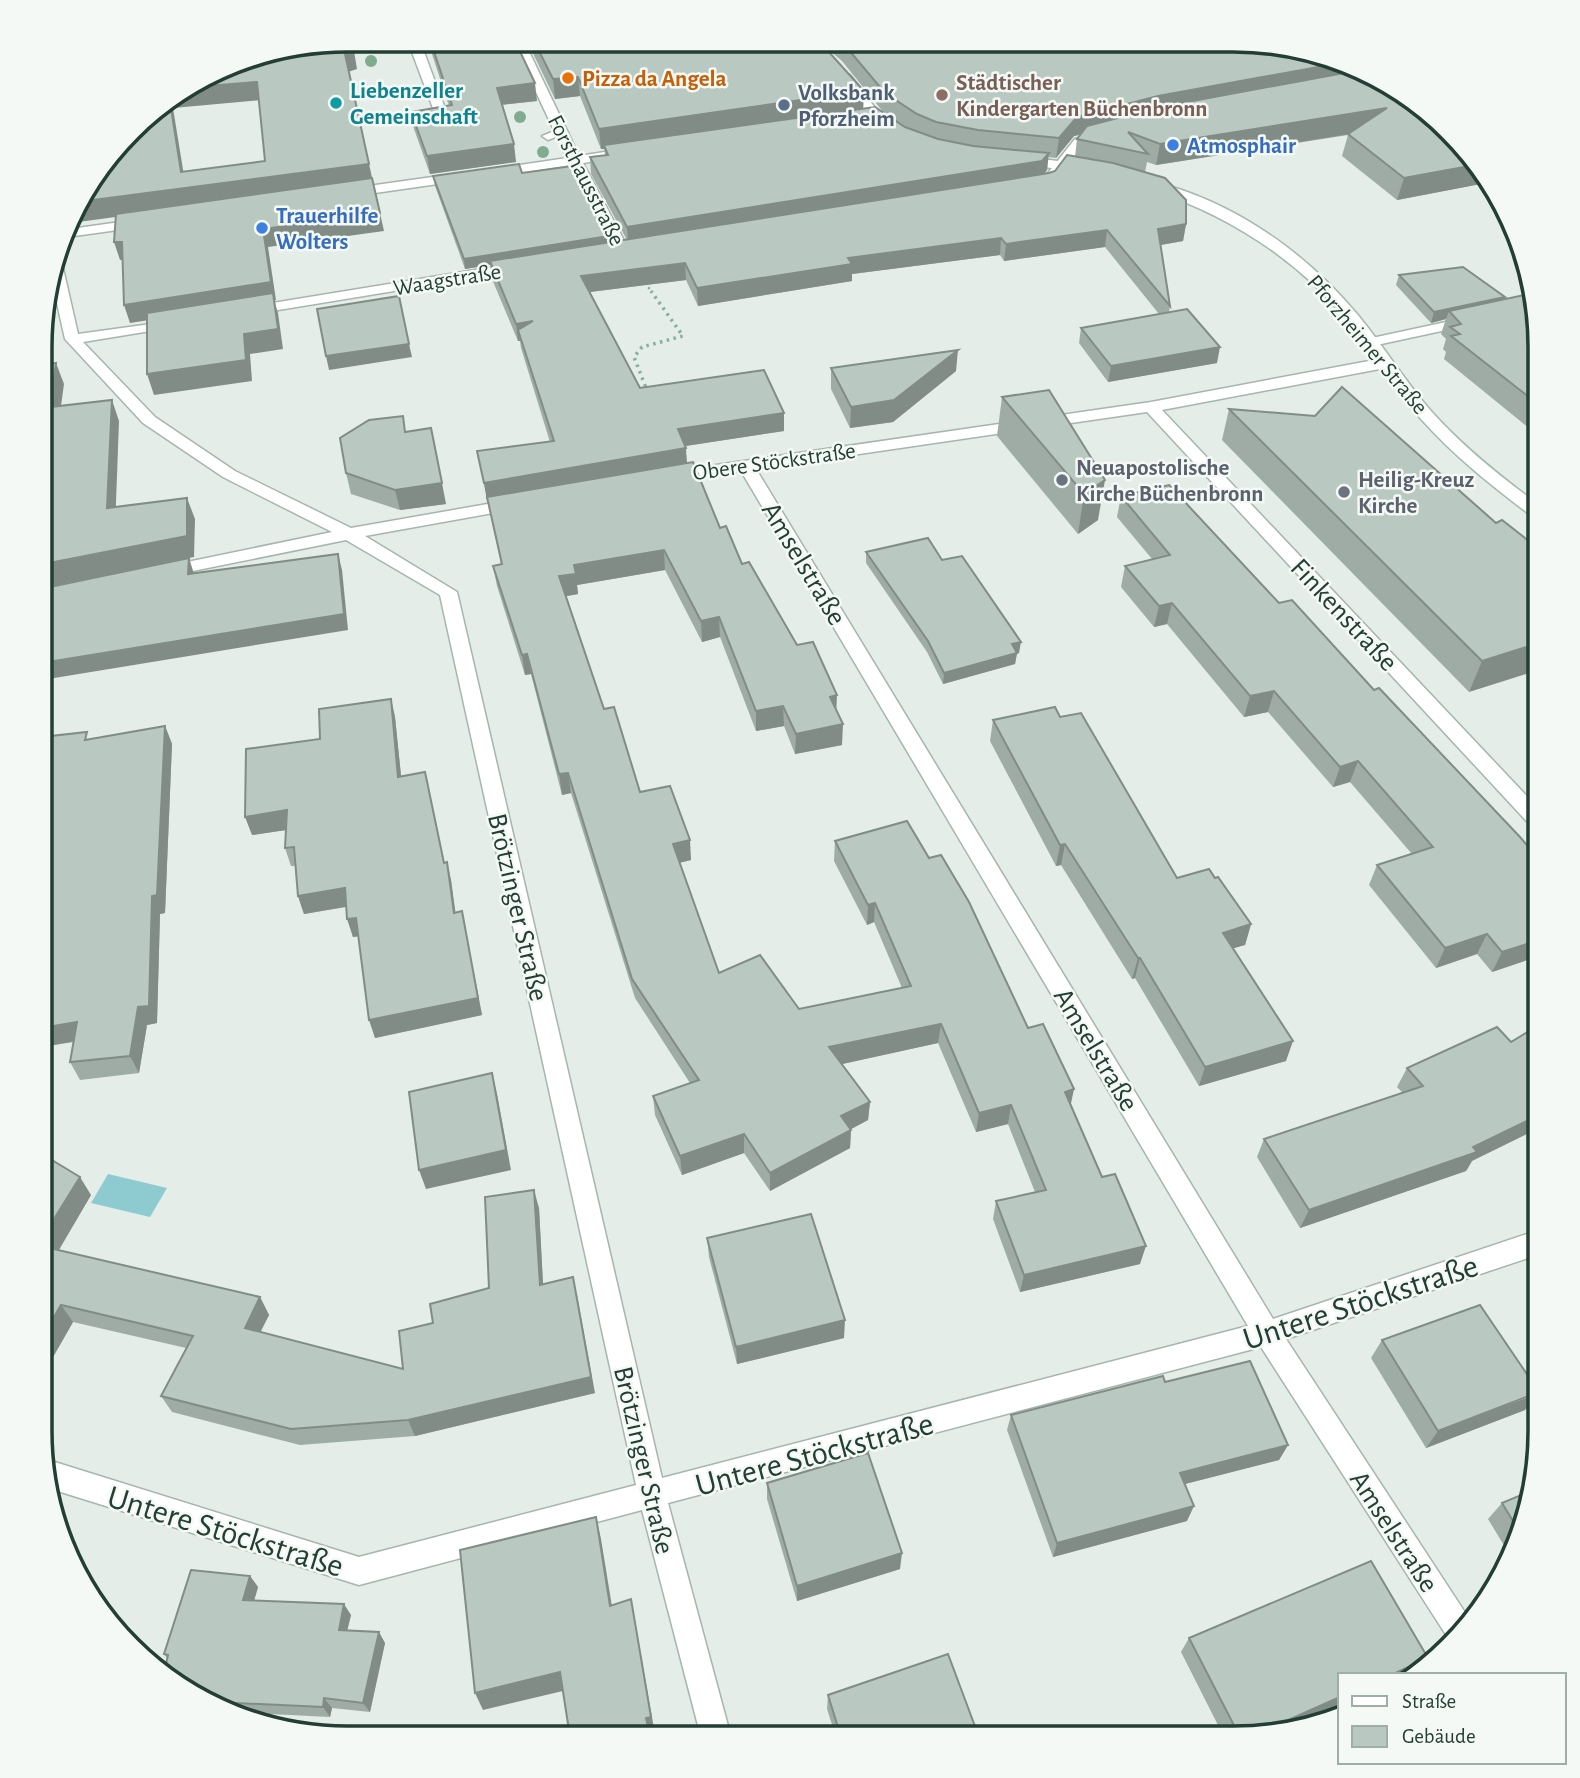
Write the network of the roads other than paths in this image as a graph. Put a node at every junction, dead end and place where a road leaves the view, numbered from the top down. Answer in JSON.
{"nodes":[{"id":1,"x":418,"y":52,"type":"edge"},
{"id":2,"x":523,"y":52,"type":"edge"},
{"id":3,"x":837,"y":66,"type":"edge"},
{"id":4,"x":443,"y":119,"type":"edge"},
{"id":5,"x":562,"y":132,"type":"junction"},
{"id":6,"x":1117,"y":132,"type":"edge"},
{"id":7,"x":548,"y":136,"type":"dead end"},
{"id":8,"x":906,"y":136,"type":"edge"},
{"id":9,"x":629,"y":153,"type":"edge"},
{"id":10,"x":1012,"y":159,"type":"edge"},
{"id":11,"x":575,"y":161,"type":"junction"},
{"id":12,"x":1063,"y":165,"type":"junction"},
{"id":13,"x":1099,"y":172,"type":"edge"},
{"id":14,"x":1144,"y":183,"type":"edge"},
{"id":15,"x":1032,"y":185,"type":"edge"},
{"id":16,"x":328,"y":196,"type":"edge"},
{"id":17,"x":150,"y":221,"type":"edge"},
{"id":18,"x":76,"y":232,"type":"edge"},
{"id":19,"x":622,"y":250,"type":"edge"},
{"id":20,"x":526,"y":266,"type":"edge"},
{"id":21,"x":60,"y":284,"type":"edge"},
{"id":22,"x":237,"y":313,"type":"edge"},
{"id":23,"x":196,"y":319,"type":"edge"},
{"id":24,"x":1481,"y":319,"type":"edge"},
{"id":25,"x":72,"y":339,"type":"junction"},
{"id":26,"x":1372,"y":342,"type":"junction"},
{"id":27,"x":1385,"y":363,"type":"junction"},
{"id":28,"x":1151,"y":407,"type":"junction"},
{"id":29,"x":745,"y":464,"type":"junction"},
{"id":30,"x":654,"y":480,"type":"edge"},
{"id":31,"x":535,"y":501,"type":"edge"},
{"id":32,"x":1528,"y":504,"type":"edge"},
{"id":33,"x":349,"y":534,"type":"junction"},
{"id":34,"x":149,"y":575,"type":"edge"},
{"id":35,"x":1528,"y":809,"type":"edge"},
{"id":36,"x":1528,"y":1247,"type":"edge"},
{"id":37,"x":1267,"y":1333,"type":"junction"},
{"id":38,"x":56,"y":1476,"type":"edge"},
{"id":39,"x":652,"y":1496,"type":"junction"},
{"id":40,"x":1455,"y":1624,"type":"edge"},
{"id":41,"x":713,"y":1726,"type":"edge"}],
"edges":[{"from":1,"to":4,"type":"street"},
{"from":2,"to":5,"type":"street","name":"Forsthausstraße"},
{"from":3,"to":8,"type":"street"},
{"from":5,"to":7,"type":"street"},
{"from":5,"to":11,"type":"street","name":"Forsthausstraße"},
{"from":6,"to":12,"type":"street"},
{"from":9,"to":11,"type":"street"},
{"from":10,"to":12,"type":"street"},
{"from":11,"to":16,"type":"street"},
{"from":11,"to":19,"type":"street","name":"Forsthausstraße"},
{"from":12,"to":13,"type":"street"},
{"from":12,"to":15,"type":"street"},
{"from":14,"to":26,"type":"street","name":"Pforzheimer Straße"},
{"from":17,"to":18,"type":"street"},
{"from":20,"to":22,"type":"street","name":"Waagstraße"},
{"from":21,"to":25,"type":"street"},
{"from":23,"to":25,"type":"street"},
{"from":24,"to":26,"type":"street"},
{"from":25,"to":33,"type":"street","name":"Brötzinger Straße"},
{"from":26,"to":27,"type":"street","name":"Pforzheimer Straße"},
{"from":27,"to":28,"type":"street","name":"Obere Stöckstraße"},
{"from":27,"to":32,"type":"street","name":"Pforzheimer Straße"},
{"from":28,"to":29,"type":"street","name":"Obere Stöckstraße"},
{"from":28,"to":35,"type":"street","name":"Finkenstraße"},
{"from":29,"to":30,"type":"street","name":"Obere Stöckstraße"},
{"from":29,"to":37,"type":"street","name":"Amselstraße"},
{"from":31,"to":33,"type":"street"},
{"from":33,"to":34,"type":"street"},
{"from":33,"to":39,"type":"street","name":"Brötzinger Straße"},
{"from":36,"to":37,"type":"street","name":"Untere Stöckstraße"},
{"from":37,"to":39,"type":"street","name":"Untere Stöckstraße"},
{"from":37,"to":40,"type":"street","name":"Amselstraße"},
{"from":38,"to":39,"type":"street","name":"Untere Stöckstraße"},
{"from":39,"to":41,"type":"street","name":"Brötzinger Straße"}]}
